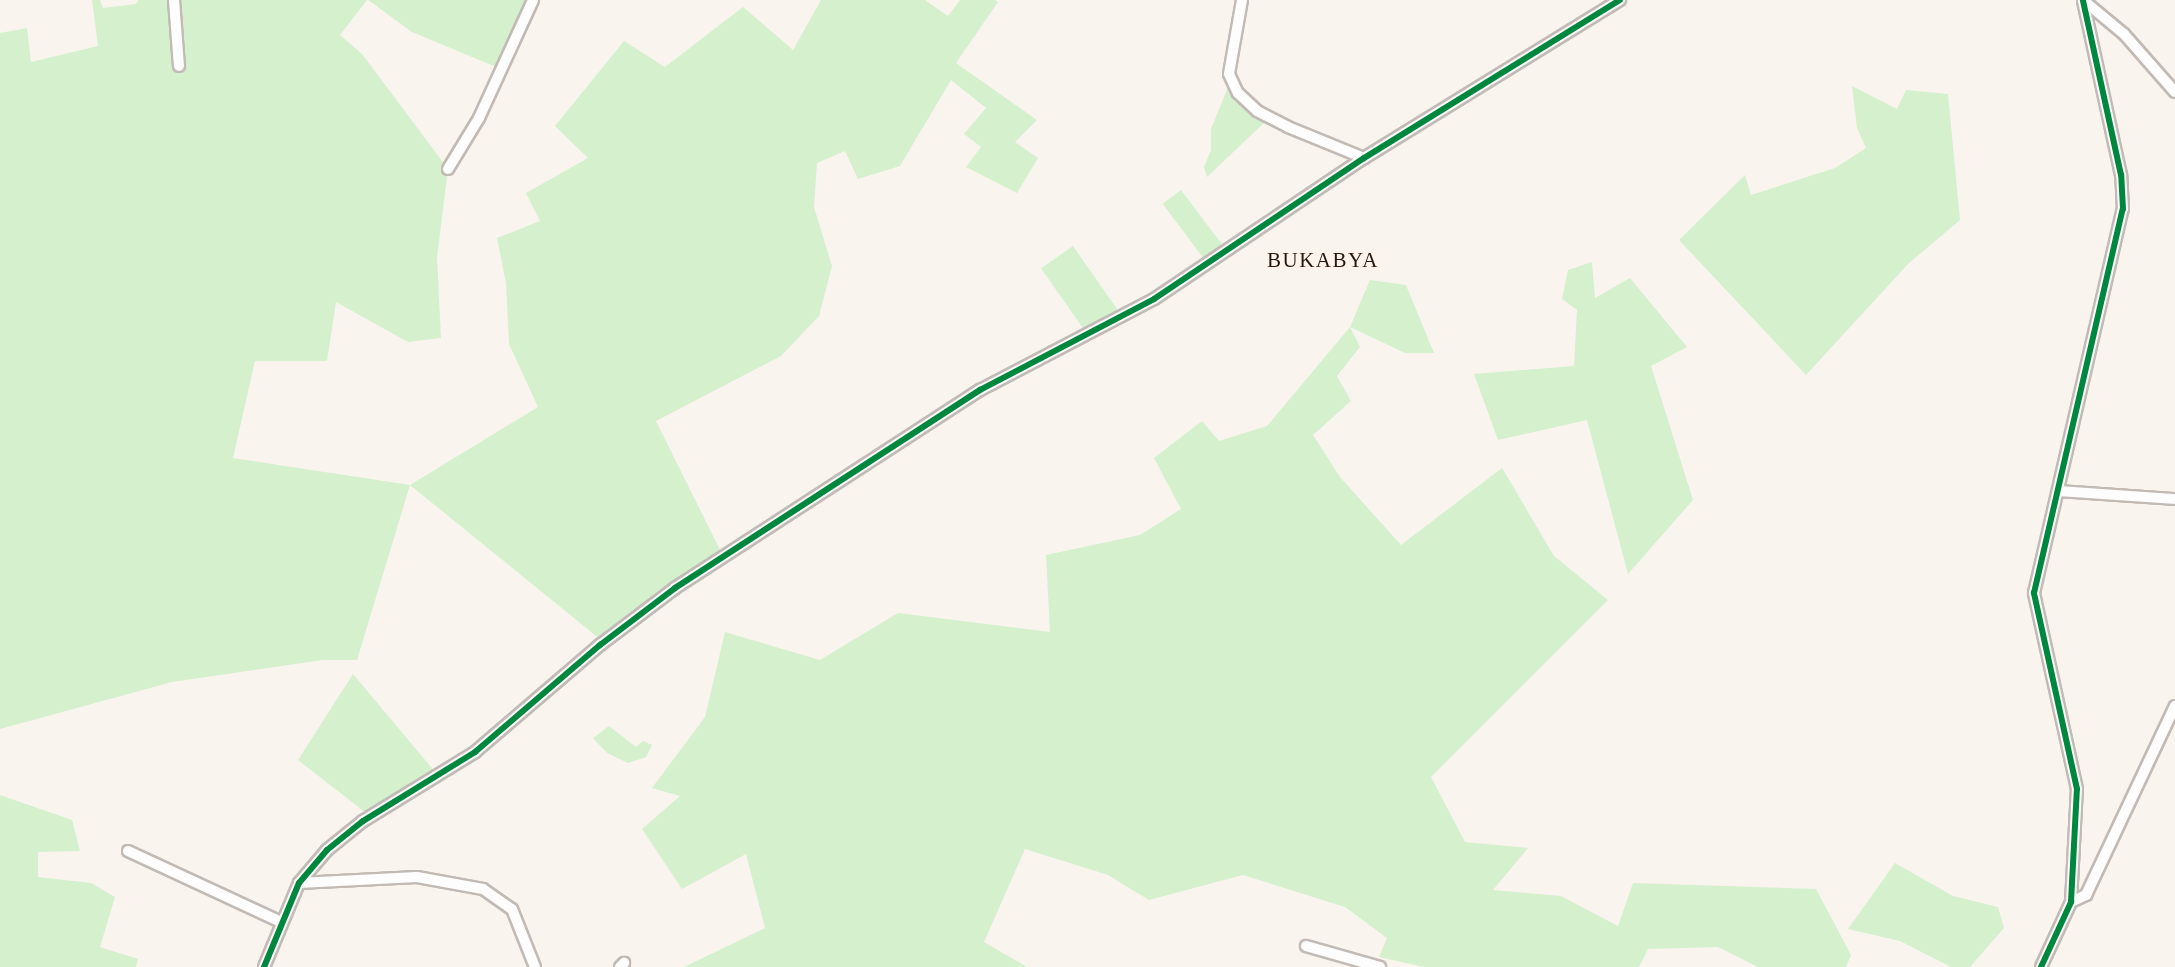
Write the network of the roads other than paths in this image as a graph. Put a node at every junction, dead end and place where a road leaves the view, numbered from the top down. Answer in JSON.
{"nodes":[{"id":1,"x":174,"y":0,"type":"edge"},
{"id":2,"x":532,"y":0,"type":"edge"},
{"id":3,"x":1242,"y":0,"type":"edge"},
{"id":4,"x":1620,"y":0,"type":"edge"},
{"id":5,"x":179,"y":66,"type":"dead end"},
{"id":6,"x":2175,"y":92,"type":"edge"},
{"id":7,"x":1364,"y":158,"type":"junction"},
{"id":8,"x":448,"y":169,"type":"dead end"},
{"id":9,"x":2060,"y":491,"type":"junction"},
{"id":10,"x":2175,"y":500,"type":"edge"},
{"id":11,"x":2175,"y":706,"type":"edge"},
{"id":12,"x":128,"y":851,"type":"dead end"},
{"id":13,"x":299,"y":883,"type":"junction"},
{"id":14,"x":2071,"y":902,"type":"junction"},
{"id":15,"x":281,"y":922,"type":"junction"},
{"id":16,"x":1306,"y":946,"type":"dead end"},
{"id":17,"x":264,"y":967,"type":"edge"},
{"id":18,"x":535,"y":967,"type":"edge"},
{"id":19,"x":1380,"y":967,"type":"edge"},
{"id":20,"x":2041,"y":967,"type":"edge"}],
"edges":[{"from":1,"to":5,"type":"street"},
{"from":2,"to":8,"type":"street"},
{"from":3,"to":7,"type":"street"},
{"from":4,"to":7,"type":"street"},
{"from":6,"to":9,"type":"street"},
{"from":7,"to":13,"type":"street"},
{"from":9,"to":10,"type":"street"},
{"from":9,"to":14,"type":"street"},
{"from":11,"to":14,"type":"street"},
{"from":12,"to":15,"type":"street"},
{"from":13,"to":15,"type":"street"},
{"from":13,"to":18,"type":"street"},
{"from":14,"to":20,"type":"street"},
{"from":15,"to":17,"type":"street"},
{"from":16,"to":19,"type":"street"}]}
